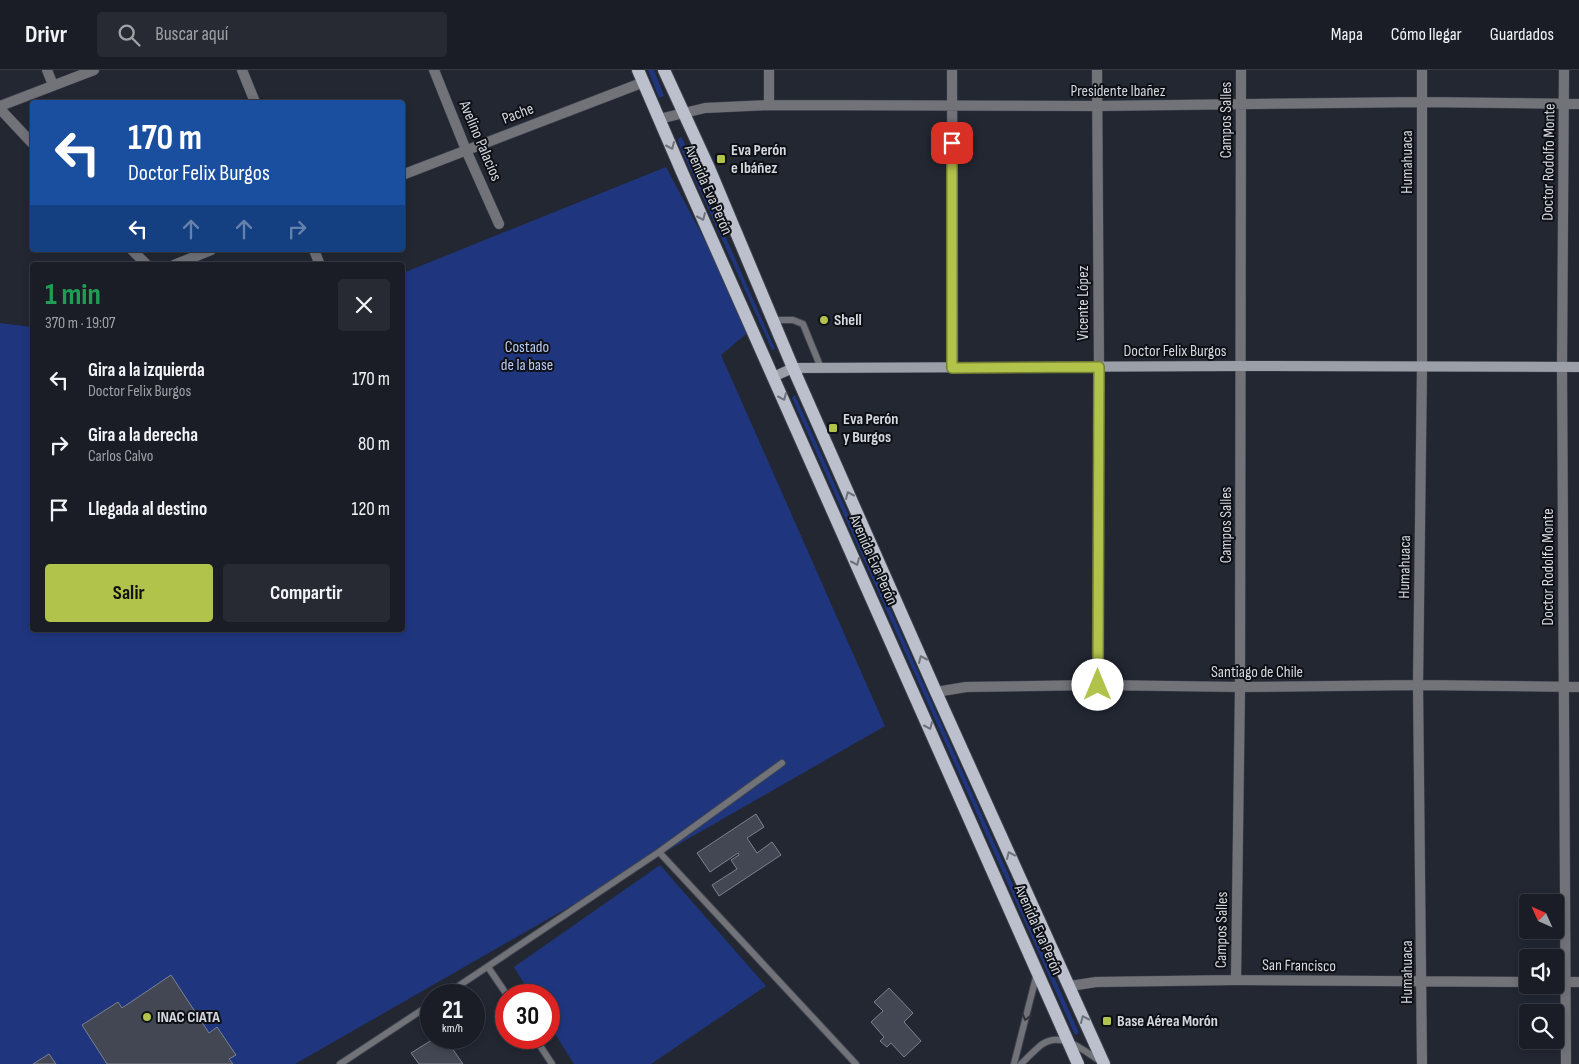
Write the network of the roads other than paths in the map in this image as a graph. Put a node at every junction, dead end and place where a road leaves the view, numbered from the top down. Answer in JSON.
{"nodes":[{"id":1,"x":47,"y":70,"type":"edge"},
{"id":2,"x":94,"y":70,"type":"edge"},
{"id":3,"x":242,"y":70,"type":"edge"},
{"id":4,"x":434,"y":70,"type":"edge"},
{"id":5,"x":638,"y":70,"type":"edge"},
{"id":6,"x":664,"y":70,"type":"edge"},
{"id":7,"x":769,"y":70,"type":"edge"},
{"id":8,"x":952,"y":70,"type":"edge"},
{"id":9,"x":1097,"y":70,"type":"edge"},
{"id":10,"x":1242,"y":70,"type":"edge"},
{"id":11,"x":1422,"y":70,"type":"edge"},
{"id":12,"x":1564,"y":70,"type":"edge"},
{"id":13,"x":644,"y":82,"type":"junction"},
{"id":14,"x":53,"y":85,"type":"junction"},
{"id":15,"x":254,"y":100,"type":"edge"},
{"id":16,"x":1422,"y":102,"type":"junction"},
{"id":17,"x":1565,"y":104,"type":"junction"},
{"id":18,"x":1579,"y":104,"type":"edge"},
{"id":19,"x":769,"y":105,"type":"junction"},
{"id":20,"x":952,"y":105,"type":"junction"},
{"id":21,"x":1242,"y":105,"type":"junction"},
{"id":22,"x":1097,"y":106,"type":"junction"},
{"id":23,"x":0,"y":107,"type":"edge"},
{"id":24,"x":684,"y":113,"type":"junction"},
{"id":25,"x":659,"y":119,"type":"junction"},
{"id":26,"x":30,"y":141,"type":"edge"},
{"id":27,"x":466,"y":150,"type":"junction"},
{"id":28,"x":405,"y":174,"type":"edge"},
{"id":29,"x":499,"y":224,"type":"dead end"},
{"id":30,"x":134,"y":252,"type":"edge"},
{"id":31,"x":206,"y":252,"type":"edge"},
{"id":32,"x":143,"y":262,"type":"edge"},
{"id":33,"x":181,"y":262,"type":"edge"},
{"id":34,"x":773,"y":320,"type":"junction"},
{"id":35,"x":1241,"y":366,"type":"junction"},
{"id":36,"x":1099,"y":367,"type":"junction"},
{"id":37,"x":1422,"y":367,"type":"junction"},
{"id":38,"x":1562,"y":367,"type":"junction"},
{"id":39,"x":1579,"y":367,"type":"edge"},
{"id":40,"x":793,"y":368,"type":"junction"},
{"id":41,"x":822,"y":368,"type":"junction"},
{"id":42,"x":952,"y":368,"type":"junction"},
{"id":43,"x":773,"y":376,"type":"junction"},
{"id":44,"x":1098,"y":685,"type":"junction"},
{"id":45,"x":1418,"y":686,"type":"junction"},
{"id":46,"x":1240,"y":687,"type":"junction"},
{"id":47,"x":1563,"y":687,"type":"junction"},
{"id":48,"x":1579,"y":687,"type":"edge"},
{"id":49,"x":936,"y":692,"type":"junction"},
{"id":50,"x":782,"y":763,"type":"dead end"},
{"id":51,"x":659,"y":852,"type":"junction"},
{"id":52,"x":488,"y":967,"type":"junction"},
{"id":53,"x":1038,"y":970,"type":"junction"},
{"id":54,"x":1236,"y":980,"type":"junction"},
{"id":55,"x":1422,"y":982,"type":"junction"},
{"id":56,"x":1519,"y":982,"type":"edge"},
{"id":57,"x":1566,"y":982,"type":"junction"},
{"id":58,"x":1579,"y":982,"type":"edge"},
{"id":59,"x":462,"y":984,"type":"edge"},
{"id":60,"x":500,"y":984,"type":"edge"},
{"id":61,"x":1070,"y":986,"type":"junction"},
{"id":62,"x":420,"y":1011,"type":"edge"},
{"id":63,"x":1069,"y":1041,"type":"junction"},
{"id":64,"x":542,"y":1049,"type":"edge"},
{"id":65,"x":1104,"y":1063,"type":"edge"},
{"id":66,"x":340,"y":1064,"type":"edge"},
{"id":67,"x":552,"y":1064,"type":"edge"},
{"id":68,"x":856,"y":1064,"type":"edge"},
{"id":69,"x":1014,"y":1064,"type":"edge"},
{"id":70,"x":1021,"y":1064,"type":"edge"},
{"id":71,"x":1078,"y":1064,"type":"edge"},
{"id":72,"x":1422,"y":1064,"type":"edge"},
{"id":73,"x":1566,"y":1064,"type":"edge"}],
"edges":[{"from":1,"to":14,"type":"street"},
{"from":2,"to":14,"type":"street"},
{"from":3,"to":15,"type":"street"},
{"from":4,"to":27,"type":"street","name":"Avelino Palacios"},
{"from":5,"to":13,"type":"main road","name":"Avenida Eva Perón"},
{"from":6,"to":24,"type":"main road","name":"Avenida Eva Perón"},
{"from":7,"to":19,"type":"street"},
{"from":8,"to":20,"type":"street"},
{"from":9,"to":22,"type":"street","name":"Vicente López"},
{"from":10,"to":21,"type":"street","name":"Campos Salles"},
{"from":11,"to":16,"type":"street","name":"Humahuaca"},
{"from":12,"to":17,"type":"street","name":"Doctor Rodolfo Monte"},
{"from":13,"to":25,"type":"main road","name":"Avenida Eva Perón"},
{"from":13,"to":27,"type":"street","name":"Pache"},
{"from":14,"to":23,"type":"street"},
{"from":16,"to":17,"type":"street","name":"Presidente Ibañez"},
{"from":16,"to":21,"type":"street","name":"Presidente Ibañez"},
{"from":16,"to":37,"type":"street","name":"Humahuaca"},
{"from":17,"to":18,"type":"street","name":"Presidente Ibañez"},
{"from":17,"to":38,"type":"street","name":"Doctor Rodolfo Monte"},
{"from":19,"to":20,"type":"street","name":"Presidente Ibañez"},
{"from":19,"to":24,"type":"street","name":"Presidente Ibañez"},
{"from":20,"to":22,"type":"street","name":"Presidente Ibañez"},
{"from":20,"to":42,"type":"street"},
{"from":21,"to":22,"type":"street","name":"Presidente Ibañez"},
{"from":21,"to":35,"type":"street","name":"Campos Salles"},
{"from":22,"to":36,"type":"street","name":"Vicente López"},
{"from":23,"to":26,"type":"street"},
{"from":24,"to":25,"type":"street","name":"Presidente Ibañez"},
{"from":24,"to":34,"type":"main road","name":"Avenida Eva Perón"},
{"from":25,"to":43,"type":"main road","name":"Avenida Eva Perón","one_way":true},
{"from":27,"to":28,"type":"street","name":"Pache"},
{"from":27,"to":29,"type":"street","name":"Avelino Palacios"},
{"from":30,"to":32,"type":"street"},
{"from":31,"to":33,"type":"street"},
{"from":34,"to":40,"type":"main road","name":"Avenida Eva Perón"},
{"from":34,"to":41,"type":"lane"},
{"from":35,"to":36,"type":"street","name":"Doctor Felix Burgos"},
{"from":35,"to":37,"type":"street","name":"Doctor Felix Burgos"},
{"from":35,"to":46,"type":"street","name":"Campos Salles"},
{"from":36,"to":42,"type":"street","name":"Doctor Felix Burgos"},
{"from":36,"to":44,"type":"street","name":"Vicente López"},
{"from":37,"to":38,"type":"street","name":"Doctor Felix Burgos"},
{"from":37,"to":45,"type":"street","name":"Humahuaca"},
{"from":38,"to":39,"type":"street","name":"Doctor Felix Burgos"},
{"from":38,"to":47,"type":"street","name":"Doctor Rodolfo Monte"},
{"from":40,"to":41,"type":"street","name":"Doctor Felix Burgos"},
{"from":40,"to":43,"type":"street","name":"Doctor Felix Burgos"},
{"from":49,"to":40,"type":"main road","name":"Avenida Eva Perón","one_way":true},
{"from":41,"to":42,"type":"street","name":"Doctor Felix Burgos"},
{"from":43,"to":53,"type":"main road","name":"Avenida Eva Perón","one_way":true},
{"from":44,"to":46,"type":"street","name":"Santiago de Chile"},
{"from":44,"to":49,"type":"street","name":"Santiago de Chile"},
{"from":45,"to":46,"type":"street","name":"Santiago de Chile"},
{"from":45,"to":47,"type":"street","name":"Santiago de Chile"},
{"from":45,"to":55,"type":"street","name":"Humahuaca"},
{"from":46,"to":54,"type":"street","name":"Campos Salles"},
{"from":47,"to":48,"type":"street","name":"Santiago de Chile"},
{"from":47,"to":57,"type":"street","name":"Doctor Rodolfo Monte"},
{"from":61,"to":49,"type":"main road","name":"Avenida Eva Perón","one_way":true},
{"from":50,"to":51,"type":"lane"},
{"from":51,"to":52,"type":"lane"},
{"from":51,"to":68,"type":"lane"},
{"from":52,"to":59,"type":"lane"},
{"from":52,"to":60,"type":"lane"},
{"from":53,"to":63,"type":"main road","name":"Avenida Eva Perón"},
{"from":53,"to":69,"type":"lane","one_way":true},
{"from":54,"to":55,"type":"street","name":"San Francisco"},
{"from":54,"to":61,"type":"street","name":"San Francisco"},
{"from":55,"to":56,"type":"street","name":"San Francisco"},
{"from":55,"to":72,"type":"street","name":"Humahuaca"},
{"from":57,"to":58,"type":"street"},
{"from":57,"to":73,"type":"street","name":"Doctor Rodolfo Monte"},
{"from":65,"to":61,"type":"main road","name":"Avenida Eva Perón","one_way":true},
{"from":62,"to":66,"type":"lane"},
{"from":63,"to":65,"type":"lane"},
{"from":63,"to":70,"type":"lane"},
{"from":63,"to":71,"type":"main road","name":"Avenida Eva Perón"},
{"from":64,"to":67,"type":"lane"}]}
